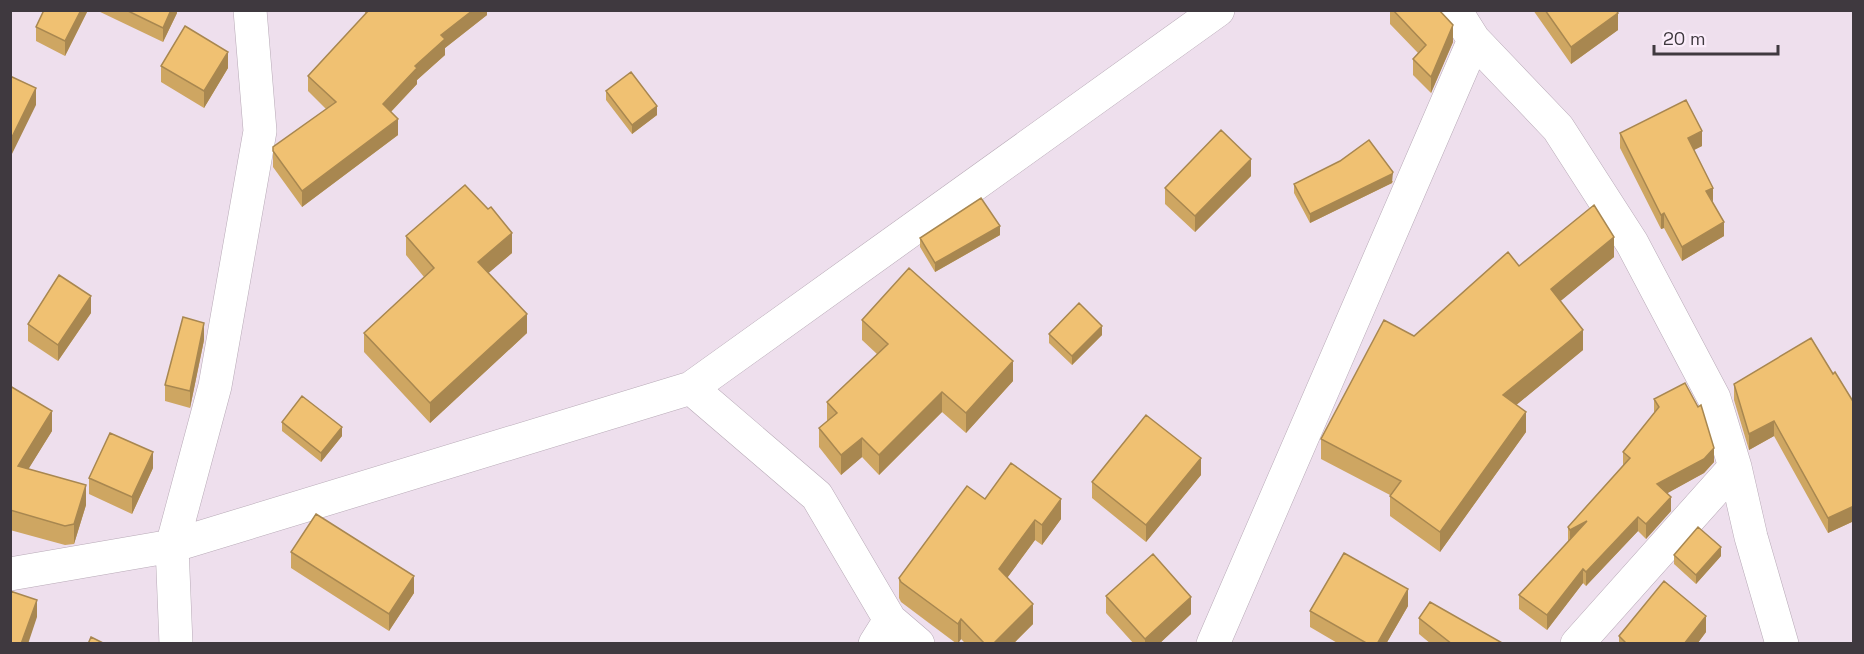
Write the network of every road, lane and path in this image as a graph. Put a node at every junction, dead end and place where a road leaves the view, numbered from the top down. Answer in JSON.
{"nodes":[{"id":1,"x":250,"y":10,"type":"edge"},
{"id":2,"x":1218,"y":10,"type":"edge"},
{"id":3,"x":1455,"y":10,"type":"edge"},
{"id":4,"x":1474,"y":40,"type":"junction"},
{"id":5,"x":691,"y":388,"type":"junction"},
{"id":6,"x":1735,"y":467,"type":"junction"},
{"id":7,"x":172,"y":546,"type":"junction"},
{"id":8,"x":10,"y":574,"type":"edge"},
{"id":9,"x":882,"y":632,"type":"edge"},
{"id":10,"x":176,"y":644,"type":"edge"},
{"id":11,"x":918,"y":644,"type":"edge"},
{"id":12,"x":1213,"y":644,"type":"edge"},
{"id":13,"x":1577,"y":644,"type":"edge"},
{"id":14,"x":1782,"y":644,"type":"edge"}],
"edges":[{"from":1,"to":7,"type":"street"},
{"from":2,"to":5,"type":"street"},
{"from":3,"to":4,"type":"street"},
{"from":4,"to":6,"type":"street"},
{"from":4,"to":12,"type":"street"},
{"from":5,"to":7,"type":"street"},
{"from":5,"to":9,"type":"street"},
{"from":6,"to":13,"type":"street"},
{"from":6,"to":14,"type":"street"},
{"from":7,"to":8,"type":"street"},
{"from":7,"to":10,"type":"street"},
{"from":9,"to":11,"type":"street"}]}
